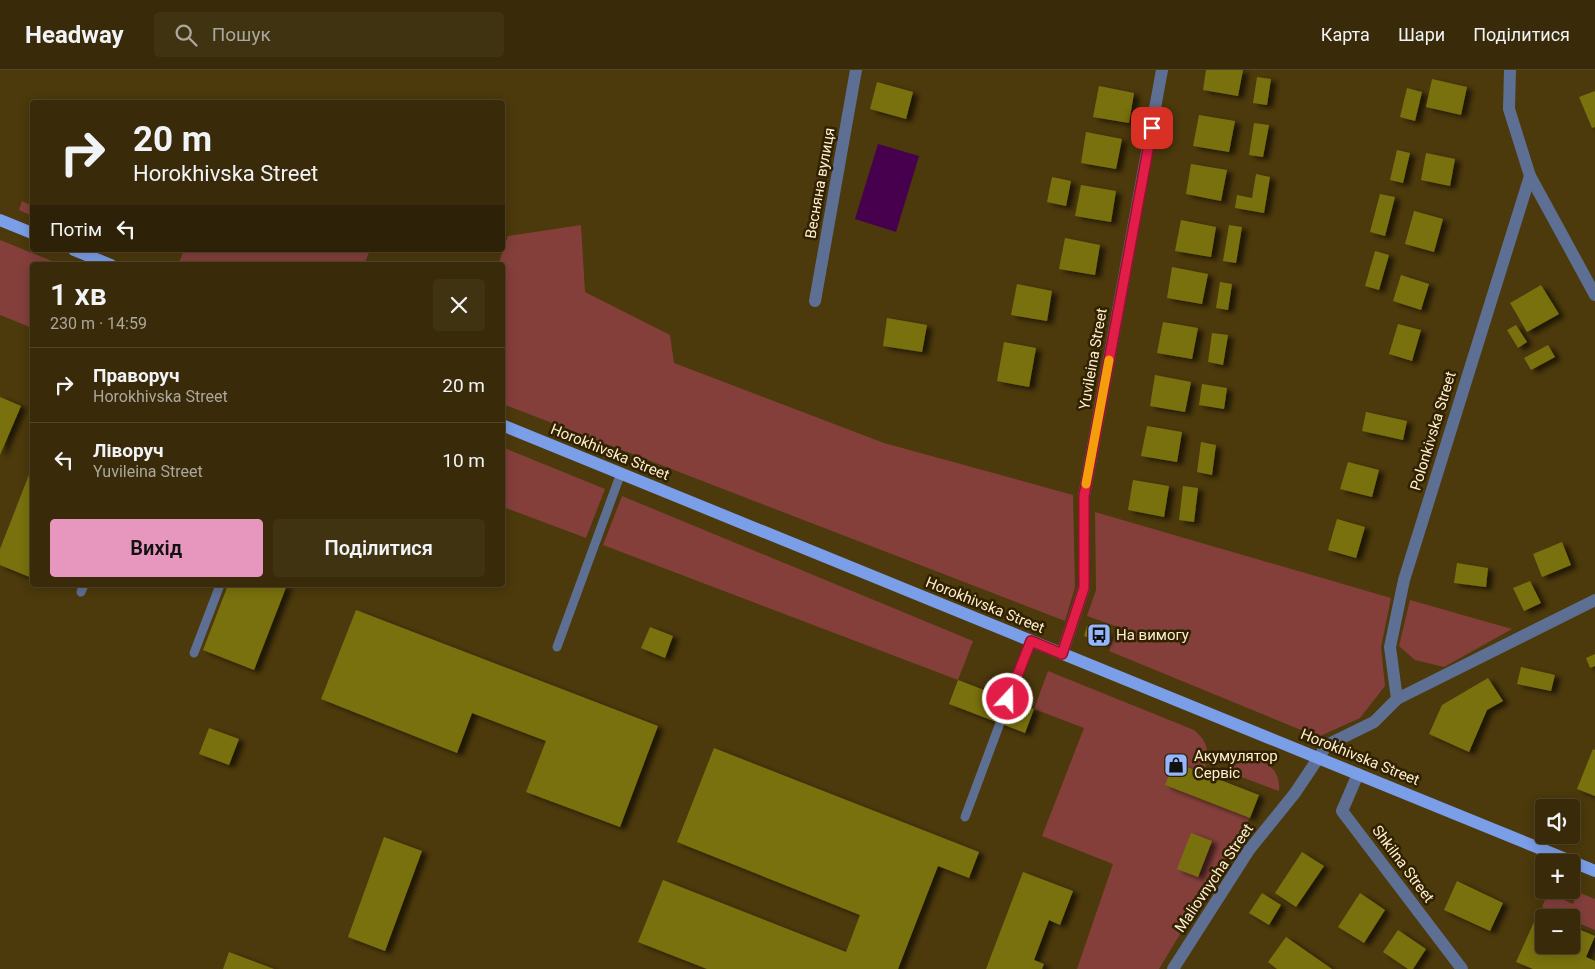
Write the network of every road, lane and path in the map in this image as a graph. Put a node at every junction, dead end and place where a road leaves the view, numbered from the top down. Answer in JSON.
{"nodes":[{"id":1,"x":856,"y":70,"type":"edge"},
{"id":2,"x":1162,"y":70,"type":"edge"},
{"id":3,"x":1510,"y":70,"type":"edge"},
{"id":4,"x":1530,"y":176,"type":"junction"},
{"id":5,"x":0,"y":220,"type":"edge"},
{"id":6,"x":30,"y":232,"type":"edge"},
{"id":7,"x":79,"y":252,"type":"edge"},
{"id":8,"x":104,"y":262,"type":"edge"},
{"id":9,"x":1595,"y":295,"type":"edge"},
{"id":10,"x":816,"y":301,"type":"dead end"},
{"id":11,"x":505,"y":426,"type":"edge"},
{"id":12,"x":620,"y":473,"type":"junction"},
{"id":13,"x":219,"y":587,"type":"edge"},
{"id":14,"x":1595,"y":600,"type":"edge"},
{"id":15,"x":1031,"y":641,"type":"junction"},
{"id":16,"x":557,"y":647,"type":"dead end"},
{"id":17,"x":194,"y":654,"type":"dead end"},
{"id":18,"x":1062,"y":654,"type":"junction"},
{"id":19,"x":1008,"y":699,"type":"dead end"},
{"id":20,"x":1397,"y":699,"type":"junction"},
{"id":21,"x":1000,"y":723,"type":"dead end"},
{"id":22,"x":1319,"y":758,"type":"junction"},
{"id":23,"x":1358,"y":774,"type":"junction"},
{"id":24,"x":965,"y":816,"type":"dead end"},
{"id":25,"x":1595,"y":871,"type":"edge"},
{"id":26,"x":1173,"y":969,"type":"edge"},
{"id":27,"x":1462,"y":969,"type":"edge"}],
"edges":[{"from":1,"to":10,"type":"street","name":"Весняна вулиця"},
{"from":2,"to":18,"type":"street","name":"Yuvileina Street"},
{"from":3,"to":4,"type":"street"},
{"from":4,"to":9,"type":"street"},
{"from":4,"to":20,"type":"street","name":"Polonkivska Street"},
{"from":5,"to":6,"type":"main road"},
{"from":7,"to":8,"type":"main road"},
{"from":11,"to":12,"type":"main road","name":"Horokhivska Street"},
{"from":12,"to":15,"type":"main road","name":"Horokhivska Street"},
{"from":12,"to":16,"type":"lane"},
{"from":13,"to":17,"type":"lane"},
{"from":14,"to":20,"type":"street","name":"Maliovnycha Street"},
{"from":15,"to":18,"type":"main road","name":"Horokhivska Street"},
{"from":15,"to":19,"type":"lane"},
{"from":18,"to":22,"type":"main road","name":"Horokhivska Street"},
{"from":20,"to":22,"type":"street","name":"Maliovnycha Street"},
{"from":21,"to":24,"type":"lane"},
{"from":22,"to":23,"type":"main road","name":"Horokhivska Street"},
{"from":22,"to":26,"type":"street","name":"Maliovnycha Street"},
{"from":23,"to":25,"type":"main road","name":"Horokhivska Street"},
{"from":23,"to":27,"type":"street","name":"Shkilna Street"}]}
